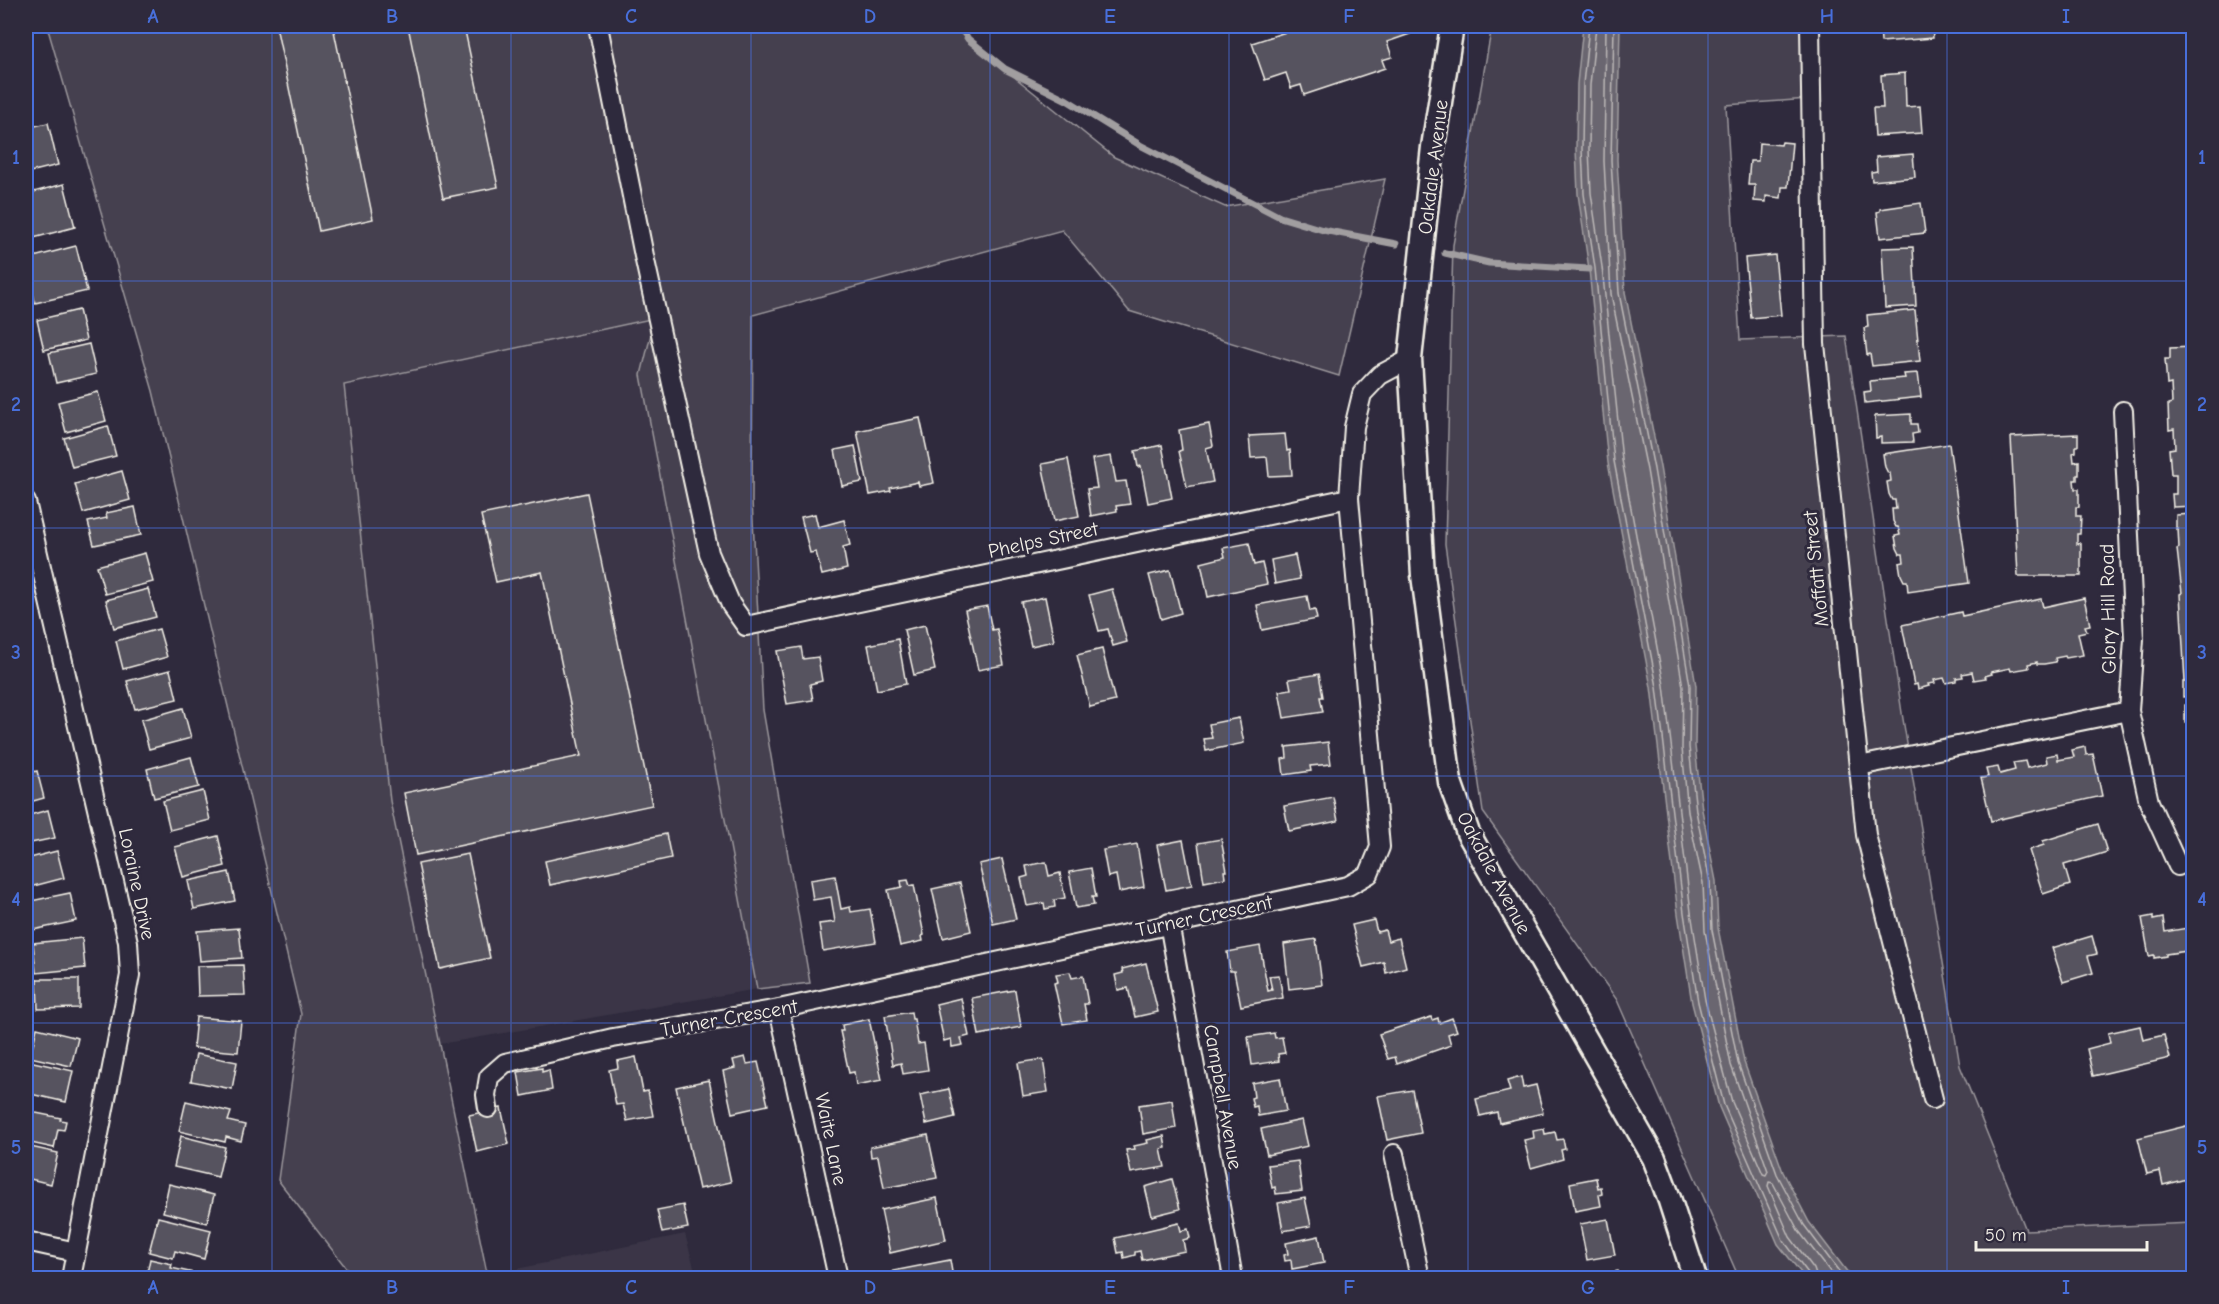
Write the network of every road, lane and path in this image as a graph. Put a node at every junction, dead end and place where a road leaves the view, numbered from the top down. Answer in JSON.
{"nodes":[{"id":1,"x":598,"y":26,"type":"edge"},
{"id":2,"x":1452,"y":26,"type":"edge"},
{"id":3,"x":1810,"y":26,"type":"edge"},
{"id":4,"x":1410,"y":359,"type":"junction"},
{"id":5,"x":2123,"y":411,"type":"dead end"},
{"id":6,"x":1349,"y":498,"type":"junction"},
{"id":7,"x":26,"y":502,"type":"edge"},
{"id":8,"x":2129,"y":711,"type":"junction"},
{"id":9,"x":1859,"y":766,"type":"junction"},
{"id":10,"x":2178,"y":866,"type":"dead end"},
{"id":11,"x":1169,"y":923,"type":"junction"},
{"id":12,"x":779,"y":1009,"type":"junction"},
{"id":13,"x":1933,"y":1099,"type":"dead end"},
{"id":14,"x":488,"y":1108,"type":"dead end"},
{"id":15,"x":1394,"y":1154,"type":"dead end"},
{"id":16,"x":26,"y":1241,"type":"edge"},
{"id":17,"x":76,"y":1252,"type":"junction"},
{"id":18,"x":70,"y":1278,"type":"edge"},
{"id":19,"x":838,"y":1278,"type":"edge"},
{"id":20,"x":1233,"y":1278,"type":"edge"},
{"id":21,"x":1420,"y":1278,"type":"edge"},
{"id":22,"x":1695,"y":1278,"type":"edge"}],
"edges":[{"from":1,"to":6,"type":"street","name":"Phelps Street"},
{"from":2,"to":4,"type":"street","name":"Oakdale Avenue"},
{"from":3,"to":9,"type":"street","name":"Moffatt Street"},
{"from":4,"to":6,"type":"street","name":"Turner Crescent"},
{"from":4,"to":22,"type":"street","name":"Oakdale Avenue"},
{"from":5,"to":8,"type":"street","name":"Glory Hill Road"},
{"from":6,"to":11,"type":"street","name":"Turner Crescent"},
{"from":7,"to":17,"type":"street","name":"Loraine Drive"},
{"from":8,"to":9,"type":"street"},
{"from":8,"to":10,"type":"street","name":"Glory Hill Road"},
{"from":9,"to":13,"type":"street","name":"Moffatt Street"},
{"from":11,"to":12,"type":"street","name":"Turner Crescent"},
{"from":11,"to":20,"type":"street","name":"Campbell Avenue"},
{"from":12,"to":14,"type":"street","name":"Turner Crescent"},
{"from":12,"to":19,"type":"street","name":"Waite Lane"},
{"from":15,"to":21,"type":"street"},
{"from":16,"to":17,"type":"street"},
{"from":17,"to":18,"type":"street","name":"Loraine Drive"}]}
